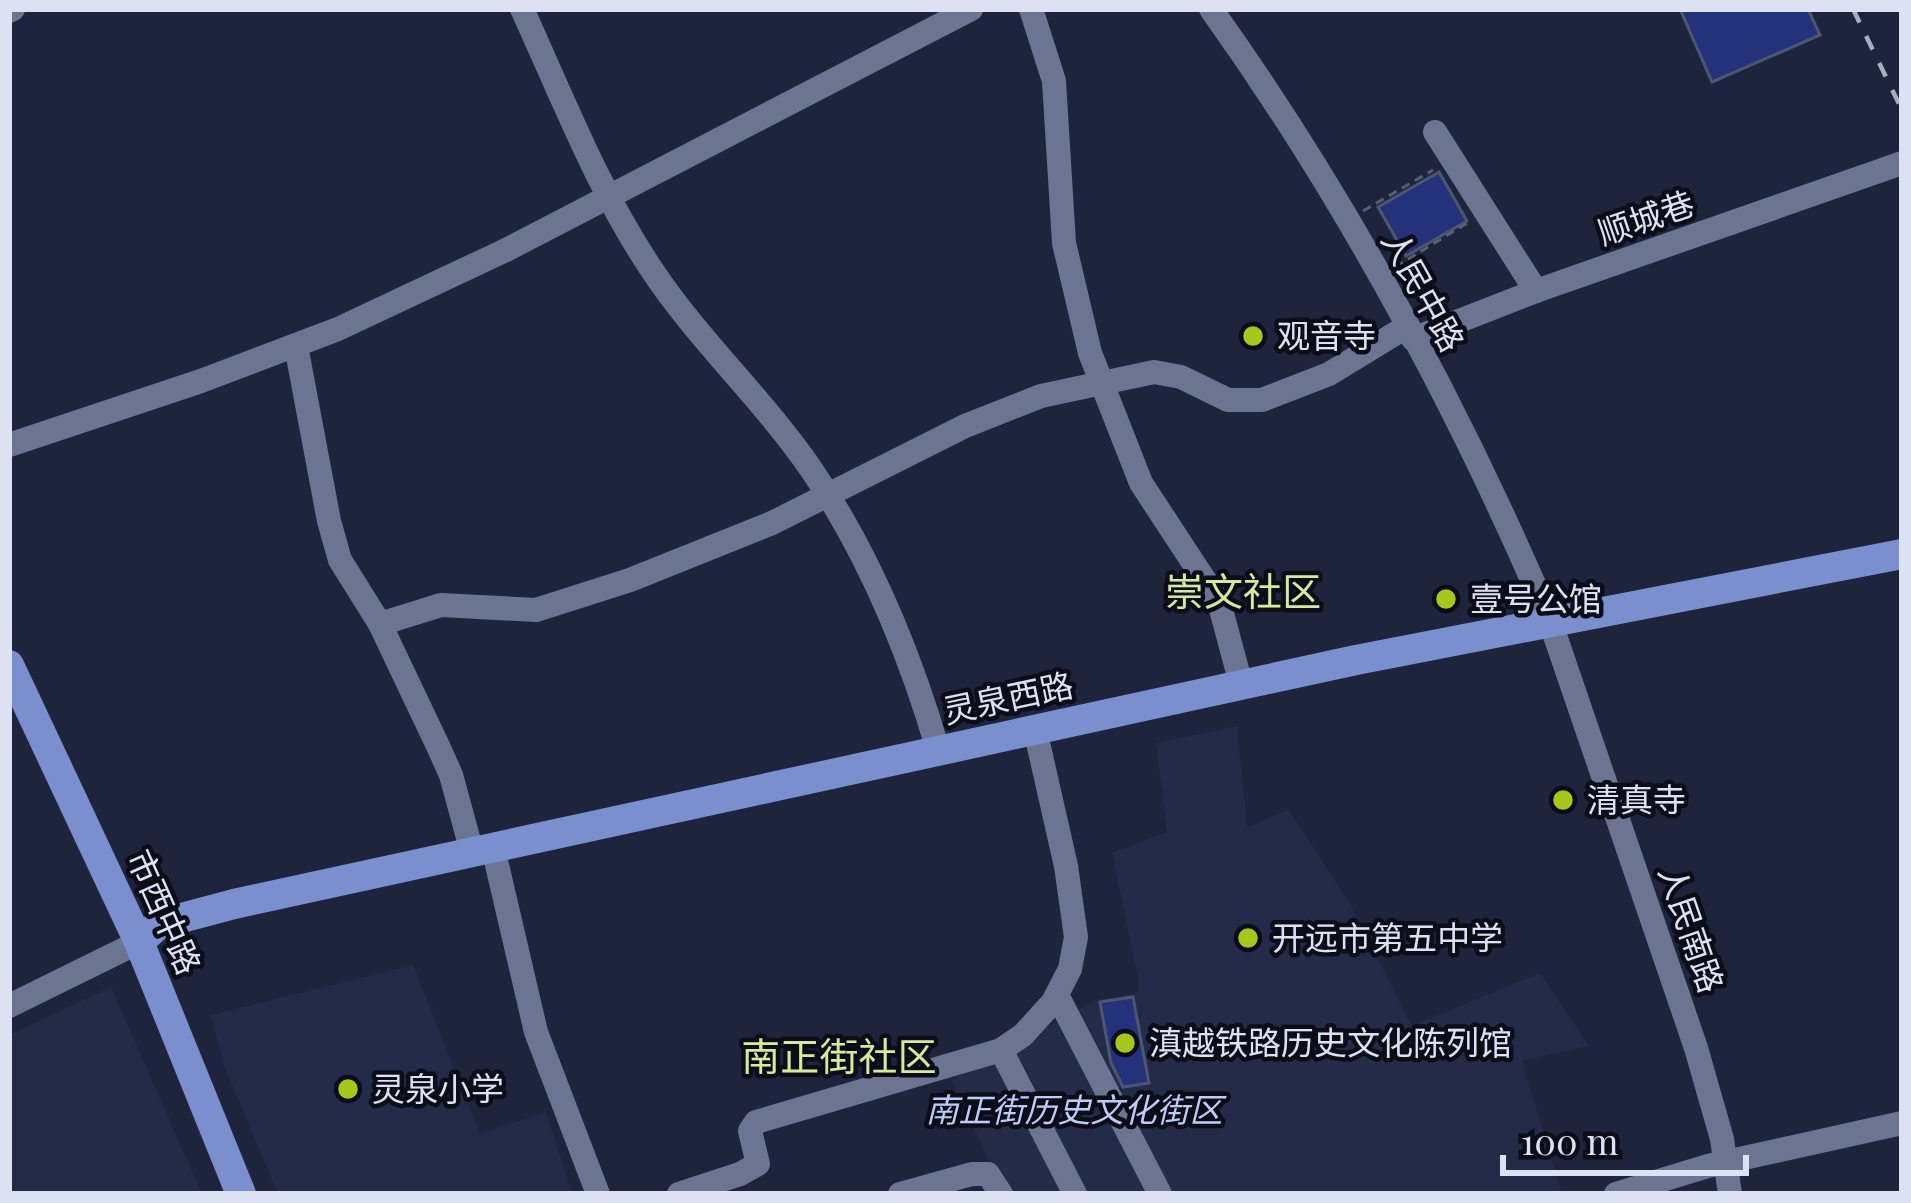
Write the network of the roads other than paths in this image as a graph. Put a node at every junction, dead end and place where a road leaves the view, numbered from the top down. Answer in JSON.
{"nodes":[{"id":1,"x":522,"y":9,"type":"edge"},
{"id":2,"x":971,"y":9,"type":"edge"},
{"id":3,"x":1031,"y":9,"type":"edge"},
{"id":4,"x":1211,"y":9,"type":"edge"},
{"id":5,"x":1435,"y":132,"type":"dead end"},
{"id":6,"x":1902,"y":163,"type":"edge"},
{"id":7,"x":610,"y":196,"type":"junction"},
{"id":8,"x":1536,"y":291,"type":"junction"},
{"id":9,"x":1409,"y":333,"type":"junction"},
{"id":10,"x":296,"y":346,"type":"junction"},
{"id":11,"x":1099,"y":381,"type":"junction"},
{"id":12,"x":9,"y":445,"type":"edge"},
{"id":13,"x":828,"y":495,"type":"junction"},
{"id":14,"x":1902,"y":554,"type":"edge"},
{"id":15,"x":1902,"y":573,"type":"edge"},
{"id":16,"x":380,"y":624,"type":"junction"},
{"id":17,"x":1554,"y":630,"type":"junction"},
{"id":18,"x":9,"y":664,"type":"edge"},
{"id":19,"x":1241,"y":684,"type":"junction"},
{"id":20,"x":1039,"y":747,"type":"junction"},
{"id":21,"x":938,"y":750,"type":"junction"},
{"id":22,"x":484,"y":858,"type":"junction"},
{"id":23,"x":140,"y":943,"type":"junction"},
{"id":24,"x":1057,"y":995,"type":"junction"},
{"id":25,"x":9,"y":1006,"type":"edge"},
{"id":26,"x":1000,"y":1050,"type":"junction"},
{"id":27,"x":1902,"y":1124,"type":"edge"},
{"id":28,"x":1726,"y":1162,"type":"junction"},
{"id":29,"x":241,"y":1194,"type":"edge"},
{"id":30,"x":598,"y":1194,"type":"edge"},
{"id":31,"x":679,"y":1194,"type":"edge"},
{"id":32,"x":900,"y":1194,"type":"edge"},
{"id":33,"x":1001,"y":1194,"type":"edge"},
{"id":34,"x":1075,"y":1194,"type":"edge"},
{"id":35,"x":1160,"y":1194,"type":"edge"},
{"id":36,"x":1616,"y":1194,"type":"edge"},
{"id":37,"x":1730,"y":1194,"type":"edge"}],
"edges":[{"from":1,"to":7,"type":"street"},
{"from":2,"to":7,"type":"street"},
{"from":3,"to":11,"type":"street"},
{"from":4,"to":9,"type":"street","name":"人民中路"},
{"from":5,"to":8,"type":"street"},
{"from":6,"to":8,"type":"street","name":"顺城巷"},
{"from":7,"to":10,"type":"street"},
{"from":7,"to":13,"type":"street"},
{"from":8,"to":9,"type":"street","name":"顺城巷"},
{"from":9,"to":11,"type":"street","name":"顺城巷"},
{"from":9,"to":17,"type":"street","name":"人民中路"},
{"from":10,"to":12,"type":"street"},
{"from":10,"to":16,"type":"street"},
{"from":11,"to":13,"type":"street","name":"顺城巷"},
{"from":11,"to":19,"type":"street"},
{"from":13,"to":16,"type":"street","name":"顺城巷"},
{"from":13,"to":21,"type":"street"},
{"from":14,"to":17,"type":"main road","name":"灵泉西路"},
{"from":15,"to":17,"type":"main road","name":"灵泉西路"},
{"from":16,"to":22,"type":"street"},
{"from":17,"to":19,"type":"main road","name":"灵泉西路"},
{"from":17,"to":20,"type":"main road","name":"灵泉西路"},
{"from":17,"to":28,"type":"street","name":"人民南路"},
{"from":18,"to":23,"type":"main road","name":"市西中路"},
{"from":19,"to":21,"type":"main road","name":"灵泉西路"},
{"from":20,"to":22,"type":"main road","name":"灵泉西路"},
{"from":20,"to":24,"type":"street"},
{"from":21,"to":22,"type":"main road","name":"灵泉西路"},
{"from":22,"to":23,"type":"main road","name":"灵泉西路"},
{"from":22,"to":30,"type":"street"},
{"from":23,"to":25,"type":"street","name":"灵泉西路"},
{"from":23,"to":29,"type":"main road","name":"市西中路"},
{"from":24,"to":26,"type":"street"},
{"from":24,"to":35,"type":"street"},
{"from":26,"to":31,"type":"street"},
{"from":26,"to":34,"type":"street"},
{"from":27,"to":28,"type":"street"},
{"from":28,"to":36,"type":"street"},
{"from":28,"to":37,"type":"street","name":"人民南路"},
{"from":32,"to":33,"type":"street"}]}
